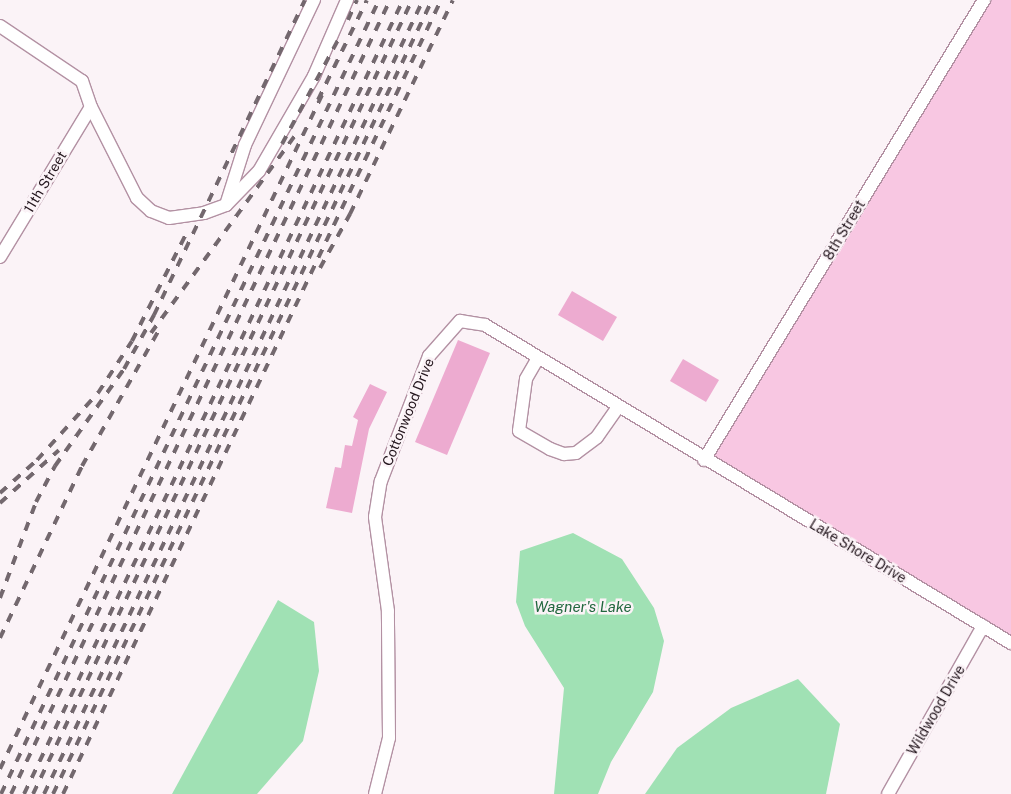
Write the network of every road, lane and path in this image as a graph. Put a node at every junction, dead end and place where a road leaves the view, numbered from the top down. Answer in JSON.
{"nodes":[{"id":1,"x":314,"y":0,"type":"edge"},
{"id":2,"x":347,"y":0,"type":"edge"},
{"id":3,"x":984,"y":0,"type":"edge"},
{"id":4,"x":0,"y":26,"type":"edge"},
{"id":5,"x":91,"y":107,"type":"junction"},
{"id":6,"x":226,"y":204,"type":"junction"},
{"id":7,"x":0,"y":257,"type":"edge"},
{"id":8,"x":538,"y":358,"type":"junction"},
{"id":9,"x":618,"y":407,"type":"junction"},
{"id":10,"x":704,"y":460,"type":"junction"},
{"id":11,"x":983,"y":626,"type":"junction"},
{"id":12,"x":1011,"y":643,"type":"edge"},
{"id":13,"x":375,"y":794,"type":"edge"},
{"id":14,"x":888,"y":794,"type":"edge"}],
"edges":[{"from":1,"to":6,"type":"street"},
{"from":2,"to":6,"type":"street"},
{"from":3,"to":10,"type":"street","name":"8th Street"},
{"from":4,"to":5,"type":"street"},
{"from":5,"to":6,"type":"street"},
{"from":5,"to":7,"type":"street","name":"11th Street"},
{"from":8,"to":9,"type":"street","name":"Cottonwood Drive"},
{"from":8,"to":9,"type":"street"},
{"from":8,"to":13,"type":"street","name":"Cottonwood Drive"},
{"from":9,"to":10,"type":"street","name":"Cottonwood Drive"},
{"from":10,"to":11,"type":"street","name":"Lake Shore Drive"},
{"from":11,"to":12,"type":"street","name":"Lake Shore Drive"},
{"from":11,"to":14,"type":"street","name":"Wildwood Drive"}]}
